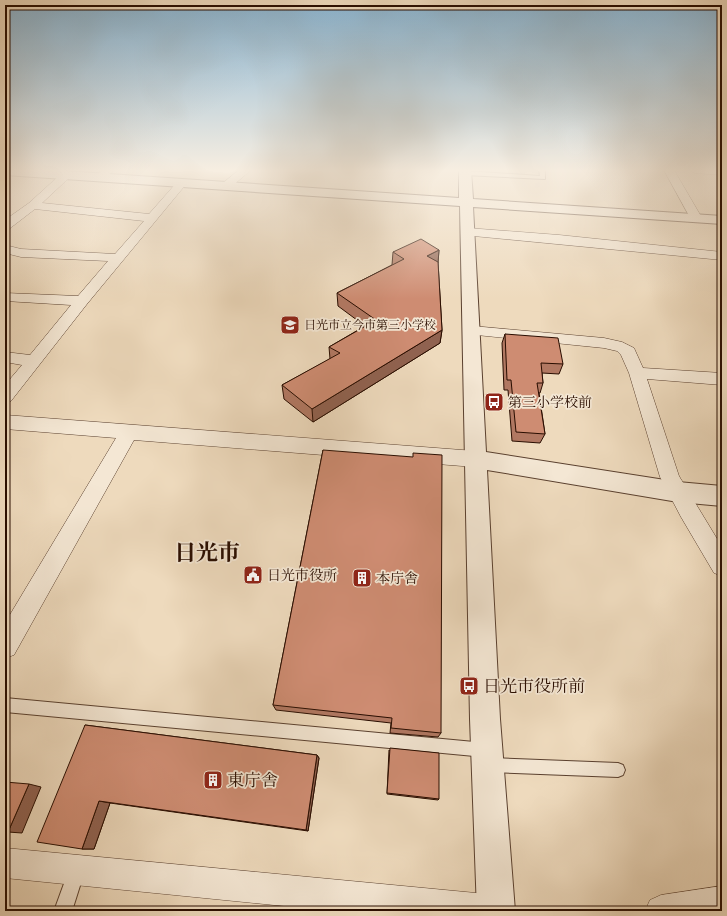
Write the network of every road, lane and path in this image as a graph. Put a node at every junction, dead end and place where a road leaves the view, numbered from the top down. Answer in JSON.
{"nodes":[{"id":1,"x":22,"y":213,"type":"edge"},
{"id":2,"x":104,"y":213,"type":"edge"},
{"id":3,"x":157,"y":213,"type":"edge"},
{"id":4,"x":466,"y":213,"type":"edge"},
{"id":5,"x":620,"y":213,"type":"edge"},
{"id":6,"x":693,"y":213,"type":"edge"},
{"id":7,"x":152,"y":218,"type":"junction"},
{"id":8,"x":696,"y":218,"type":"junction"},
{"id":9,"x":722,"y":220,"type":"edge"},
{"id":10,"x":5,"y":226,"type":"edge"},
{"id":11,"x":467,"y":232,"type":"junction"},
{"id":12,"x":5,"y":249,"type":"edge"},
{"id":13,"x":722,"y":256,"type":"edge"},
{"id":14,"x":119,"y":258,"type":"junction"},
{"id":15,"x":5,"y":297,"type":"edge"},
{"id":16,"x":82,"y":301,"type":"junction"},
{"id":17,"x":472,"y":331,"type":"junction"},
{"id":18,"x":5,"y":357,"type":"edge"},
{"id":19,"x":33,"y":361,"type":"junction"},
{"id":20,"x":637,"y":372,"type":"junction"},
{"id":21,"x":722,"y":379,"type":"edge"},
{"id":22,"x":5,"y":397,"type":"edge"},
{"id":23,"x":5,"y":422,"type":"edge"},
{"id":24,"x":128,"y":433,"type":"junction"},
{"id":25,"x":475,"y":459,"type":"junction"},
{"id":26,"x":678,"y":492,"type":"junction"},
{"id":27,"x":722,"y":496,"type":"edge"},
{"id":28,"x":722,"y":566,"type":"edge"},
{"id":29,"x":5,"y":646,"type":"edge"},
{"id":30,"x":5,"y":704,"type":"edge"},
{"id":31,"x":487,"y":757,"type":"junction"},
{"id":32,"x":618,"y":770,"type":"dead end"},
{"id":33,"x":5,"y":863,"type":"edge"},
{"id":34,"x":77,"y":870,"type":"junction"},
{"id":35,"x":722,"y":902,"type":"edge"},
{"id":36,"x":63,"y":911,"type":"edge"},
{"id":37,"x":496,"y":911,"type":"edge"},
{"id":38,"x":662,"y":911,"type":"edge"}],
"edges":[{"from":1,"to":10,"type":"street"},
{"from":2,"to":7,"type":"street"},
{"from":3,"to":7,"type":"street"},
{"from":4,"to":11,"type":"street"},
{"from":5,"to":8,"type":"street"},
{"from":6,"to":8,"type":"street"},
{"from":7,"to":14,"type":"street"},
{"from":8,"to":9,"type":"street"},
{"from":11,"to":13,"type":"street"},
{"from":11,"to":17,"type":"street"},
{"from":12,"to":14,"type":"street"},
{"from":14,"to":16,"type":"street"},
{"from":15,"to":16,"type":"street"},
{"from":16,"to":19,"type":"street"},
{"from":17,"to":20,"type":"street"},
{"from":17,"to":25,"type":"street"},
{"from":18,"to":19,"type":"street"},
{"from":19,"to":22,"type":"street"},
{"from":20,"to":21,"type":"street"},
{"from":20,"to":26,"type":"street"},
{"from":23,"to":24,"type":"street"},
{"from":24,"to":25,"type":"street"},
{"from":24,"to":29,"type":"street"},
{"from":25,"to":26,"type":"street"},
{"from":25,"to":31,"type":"street"},
{"from":26,"to":27,"type":"street"},
{"from":26,"to":28,"type":"street"},
{"from":30,"to":31,"type":"lane"},
{"from":31,"to":32,"type":"lane"},
{"from":31,"to":37,"type":"street"},
{"from":33,"to":34,"type":"street"},
{"from":34,"to":36,"type":"lane"},
{"from":34,"to":37,"type":"street"},
{"from":35,"to":38,"type":"street"}]}
